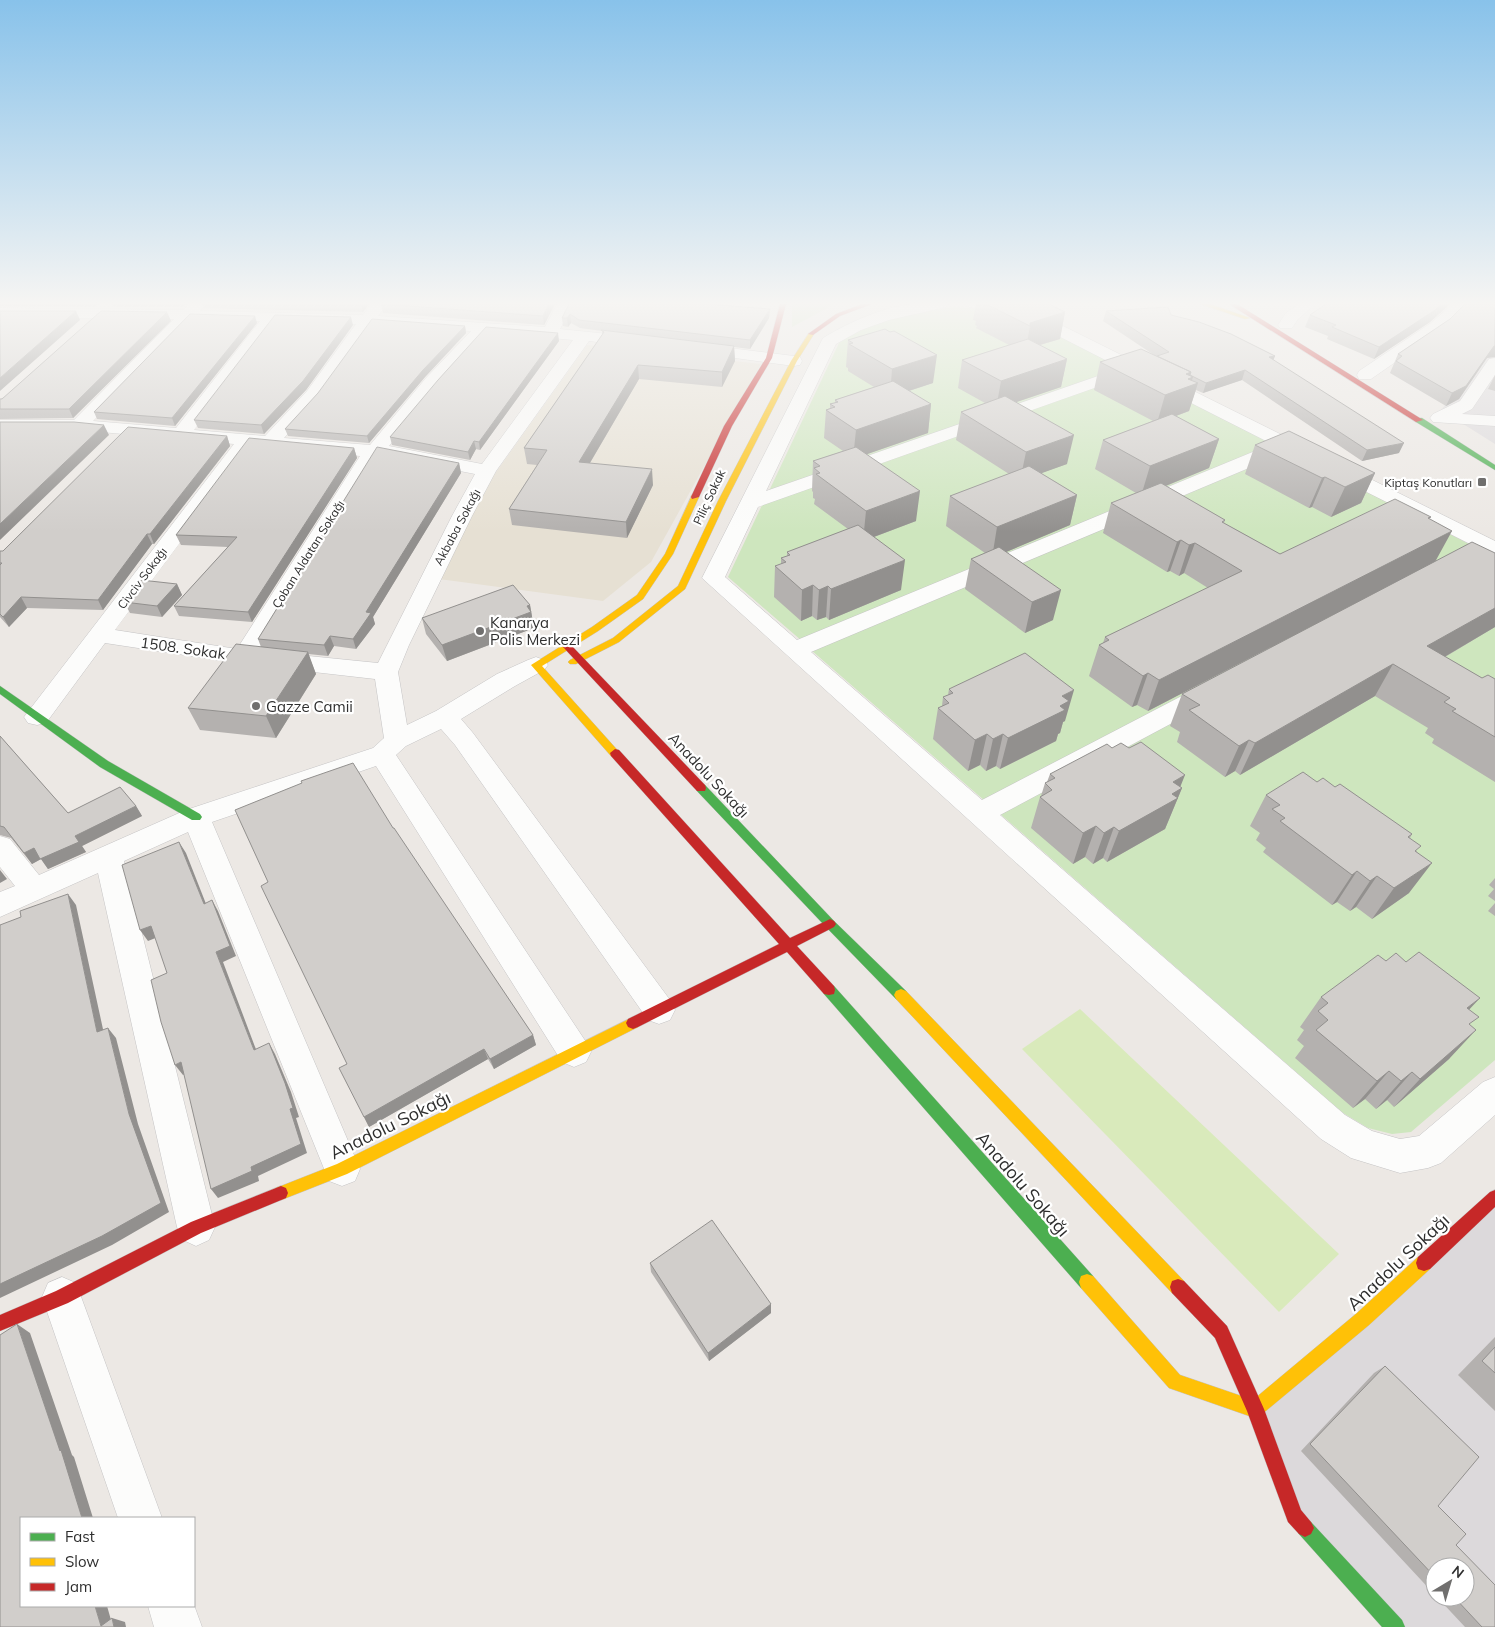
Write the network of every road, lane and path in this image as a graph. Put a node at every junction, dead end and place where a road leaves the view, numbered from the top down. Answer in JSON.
{"nodes":[{"id":1,"x":123,"y":380,"type":"edge"},
{"id":2,"x":225,"y":380,"type":"edge"},
{"id":3,"x":324,"y":380,"type":"edge"},
{"id":4,"x":434,"y":380,"type":"edge"},
{"id":5,"x":553,"y":380,"type":"edge"},
{"id":6,"x":756,"y":380,"type":"edge"},
{"id":7,"x":784,"y":380,"type":"edge"},
{"id":8,"x":810,"y":380,"type":"edge"},
{"id":9,"x":1102,"y":380,"type":"edge"},
{"id":10,"x":1160,"y":380,"type":"edge"},
{"id":11,"x":1352,"y":380,"type":"edge"},
{"id":12,"x":1375,"y":380,"type":"edge"},
{"id":13,"x":1484,"y":380,"type":"edge"},
{"id":14,"x":1406,"y":398,"type":"dead end"},
{"id":15,"x":1435,"y":415,"type":"junction"},
{"id":16,"x":1495,"y":421,"type":"edge"},
{"id":17,"x":0,"y":425,"type":"edge"},
{"id":18,"x":79,"y":425,"type":"junction"},
{"id":19,"x":127,"y":430,"type":"junction"},
{"id":20,"x":1463,"y":432,"type":"dead end"},
{"id":21,"x":180,"y":434,"type":"junction"},
{"id":22,"x":248,"y":439,"type":"junction"},
{"id":23,"x":270,"y":442,"type":"junction"},
{"id":24,"x":113,"y":444,"type":"edge"},
{"id":25,"x":1287,"y":444,"type":"junction"},
{"id":26,"x":374,"y":450,"type":"junction"},
{"id":27,"x":1495,"y":468,"type":"edge"},
{"id":28,"x":487,"y":471,"type":"junction"},
{"id":29,"x":750,"y":503,"type":"junction"},
{"id":30,"x":1491,"y":547,"type":"edge"},
{"id":31,"x":1461,"y":559,"type":"edge"},
{"id":32,"x":99,"y":636,"type":"junction"},
{"id":33,"x":567,"y":646,"type":"junction"},
{"id":34,"x":794,"y":650,"type":"junction"},
{"id":35,"x":244,"y":657,"type":"junction"},
{"id":36,"x":580,"y":658,"type":"junction"},
{"id":37,"x":549,"y":670,"type":"junction"},
{"id":38,"x":386,"y":672,"type":"junction"},
{"id":39,"x":1230,"y":681,"type":"edge"},
{"id":40,"x":0,"y":689,"type":"edge"},
{"id":41,"x":37,"y":717,"type":"junction"},
{"id":42,"x":445,"y":717,"type":"junction"},
{"id":43,"x":389,"y":747,"type":"junction"},
{"id":44,"x":979,"y":814,"type":"junction"},
{"id":45,"x":196,"y":817,"type":"junction"},
{"id":46,"x":0,"y":847,"type":"edge"},
{"id":47,"x":109,"y":856,"type":"junction"},
{"id":48,"x":35,"y":890,"type":"junction"},
{"id":49,"x":0,"y":905,"type":"edge"},
{"id":50,"x":830,"y":924,"type":"junction"},
{"id":51,"x":789,"y":945,"type":"junction"},
{"id":52,"x":659,"y":1010,"type":"junction"},
{"id":53,"x":574,"y":1052,"type":"junction"},
{"id":54,"x":1495,"y":1093,"type":"edge"},
{"id":55,"x":342,"y":1169,"type":"junction"},
{"id":56,"x":1495,"y":1197,"type":"edge"},
{"id":57,"x":196,"y":1228,"type":"junction"},
{"id":58,"x":62,"y":1297,"type":"junction"},
{"id":59,"x":0,"y":1323,"type":"edge"},
{"id":60,"x":1255,"y":1409,"type":"junction"},
{"id":61,"x":140,"y":1517,"type":"edge"},
{"id":62,"x":171,"y":1607,"type":"edge"},
{"id":63,"x":178,"y":1627,"type":"edge"},
{"id":64,"x":1395,"y":1627,"type":"edge"}],
"edges":[{"from":1,"to":18,"type":"street"},
{"from":2,"to":21,"type":"street"},
{"from":3,"to":23,"type":"street"},
{"from":4,"to":26,"type":"street","name":"Çoban Aldatan Sokağı"},
{"from":5,"to":28,"type":"street","name":"Akbaba Sokağı"},
{"from":6,"to":33,"type":"street","name":"Piliç Sokak"},
{"from":7,"to":36,"type":"street","name":"Piliç Sokak"},
{"from":8,"to":29,"type":"street"},
{"from":9,"to":29,"type":"street"},
{"from":10,"to":25,"type":"street"},
{"from":11,"to":27,"type":"street"},
{"from":12,"to":14,"type":"street"},
{"from":13,"to":15,"type":"street"},
{"from":15,"to":16,"type":"street"},
{"from":15,"to":20,"type":"street"},
{"from":17,"to":18,"type":"street"},
{"from":18,"to":19,"type":"street"},
{"from":19,"to":21,"type":"street"},
{"from":19,"to":24,"type":"street"},
{"from":21,"to":22,"type":"street"},
{"from":22,"to":23,"type":"street"},
{"from":22,"to":32,"type":"street","name":"Civciv Sokağı"},
{"from":23,"to":26,"type":"street"},
{"from":25,"to":30,"type":"street"},
{"from":25,"to":34,"type":"street"},
{"from":26,"to":28,"type":"street"},
{"from":26,"to":35,"type":"street","name":"Çoban Aldatan Sokağı"},
{"from":28,"to":38,"type":"street","name":"Akbaba Sokağı"},
{"from":29,"to":34,"type":"street"},
{"from":30,"to":31,"type":"street"},
{"from":32,"to":35,"type":"street","name":"1508. Sokak"},
{"from":32,"to":41,"type":"street","name":"Civciv Sokağı"},
{"from":33,"to":36,"type":"street","name":"Anadolu Sokağı"},
{"from":33,"to":37,"type":"street","name":"Piliç Sokak"},
{"from":34,"to":44,"type":"street"},
{"from":35,"to":38,"type":"street","name":"1508. Sokak"},
{"from":36,"to":37,"type":"street","name":"Piliç Sokak"},
{"from":36,"to":50,"type":"street","name":"Anadolu Sokağı"},
{"from":37,"to":42,"type":"street"},
{"from":37,"to":51,"type":"street","name":"Anadolu Sokağı"},
{"from":38,"to":43,"type":"street"},
{"from":39,"to":44,"type":"street"},
{"from":40,"to":41,"type":"street"},
{"from":41,"to":45,"type":"street"},
{"from":42,"to":43,"type":"street"},
{"from":42,"to":52,"type":"street"},
{"from":43,"to":45,"type":"street"},
{"from":43,"to":53,"type":"street"},
{"from":44,"to":54,"type":"street"},
{"from":45,"to":47,"type":"street"},
{"from":45,"to":55,"type":"street"},
{"from":46,"to":48,"type":"street"},
{"from":47,"to":48,"type":"street"},
{"from":47,"to":57,"type":"street"},
{"from":48,"to":49,"type":"street"},
{"from":50,"to":51,"type":"street","name":"Anadolu Sokağı"},
{"from":50,"to":60,"type":"street","name":"Anadolu Sokağı"},
{"from":51,"to":52,"type":"street","name":"Anadolu Sokağı"},
{"from":51,"to":60,"type":"street","name":"Anadolu Sokağı"},
{"from":52,"to":53,"type":"street","name":"Anadolu Sokağı"},
{"from":53,"to":55,"type":"street","name":"Anadolu Sokağı"},
{"from":55,"to":57,"type":"street","name":"Anadolu Sokağı"},
{"from":56,"to":60,"type":"street","name":"Anadolu Sokağı"},
{"from":57,"to":58,"type":"street","name":"Anadolu Sokağı"},
{"from":58,"to":59,"type":"street","name":"Anadolu Sokağı"},
{"from":58,"to":61,"type":"street"},
{"from":60,"to":64,"type":"street"},
{"from":62,"to":63,"type":"street"}]}
